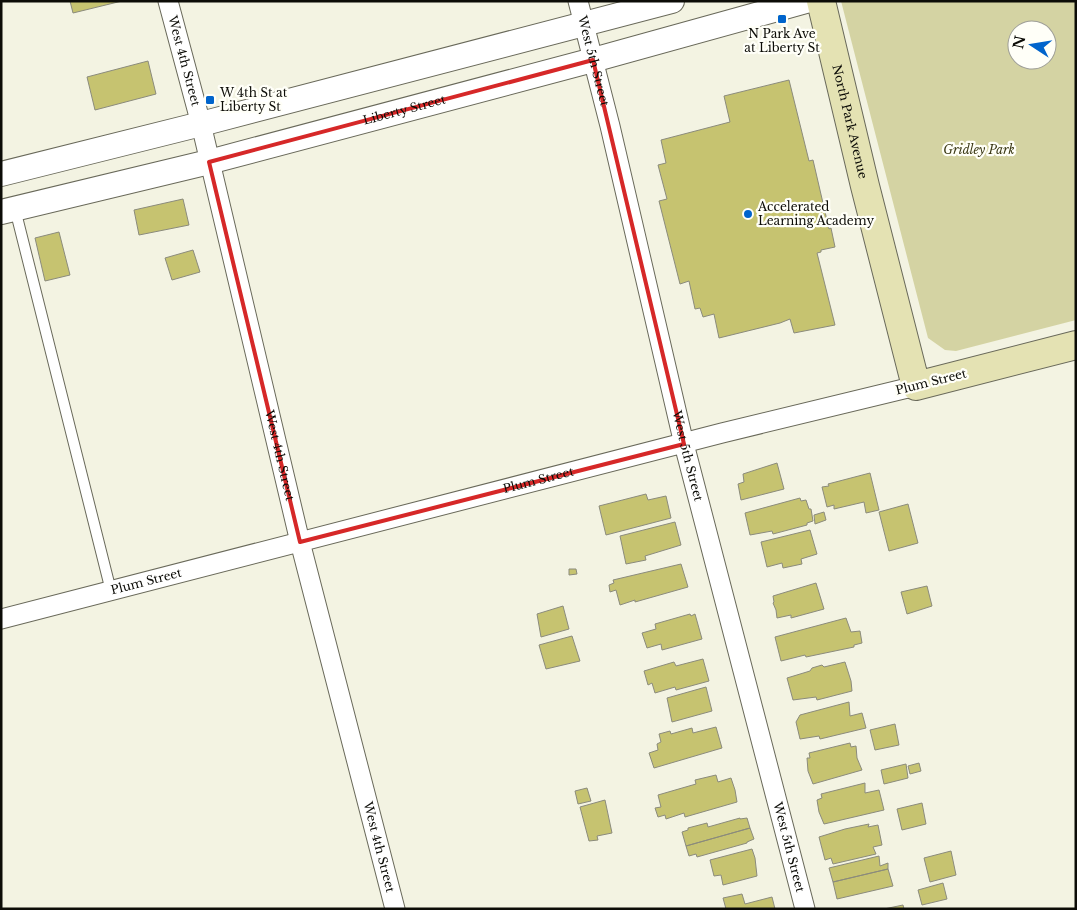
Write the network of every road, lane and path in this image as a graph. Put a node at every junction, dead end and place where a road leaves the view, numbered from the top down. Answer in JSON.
{"nodes":[{"id":1,"x":168,"y":1,"type":"edge"},
{"id":2,"x":578,"y":1,"type":"edge"},
{"id":3,"x":672,"y":1,"type":"edge"},
{"id":4,"x":806,"y":1,"type":"edge"},
{"id":5,"x":821,"y":1,"type":"edge"},
{"id":6,"x":584,"y":25,"type":"junction"},
{"id":7,"x":593,"y":60,"type":"junction"},
{"id":8,"x":201,"y":124,"type":"junction"},
{"id":9,"x":209,"y":162,"type":"junction"},
{"id":10,"x":1,"y":174,"type":"edge"},
{"id":11,"x":8,"y":210,"type":"edge"},
{"id":12,"x":1076,"y":345,"type":"edge"},
{"id":13,"x":916,"y":386,"type":"junction"},
{"id":14,"x":684,"y":444,"type":"junction"},
{"id":15,"x":300,"y":542,"type":"junction"},
{"id":16,"x":111,"y":591,"type":"junction"},
{"id":17,"x":1,"y":619,"type":"edge"},
{"id":18,"x":395,"y":909,"type":"edge"},
{"id":19,"x":805,"y":909,"type":"edge"}],
"edges":[{"from":1,"to":8,"type":"street","name":"West 4th Street"},
{"from":2,"to":6,"type":"street","name":"West 5th Street"},
{"from":3,"to":6,"type":"street"},
{"from":4,"to":7,"type":"street","name":"Liberty Street"},
{"from":5,"to":13,"type":"main road","name":"North Park Avenue"},
{"from":6,"to":7,"type":"street","name":"West 5th Street"},
{"from":6,"to":8,"type":"street"},
{"from":7,"to":9,"type":"street","name":"Liberty Street"},
{"from":7,"to":14,"type":"street","name":"West 5th Street"},
{"from":8,"to":9,"type":"street","name":"West 4th Street"},
{"from":8,"to":10,"type":"street"},
{"from":9,"to":11,"type":"street","name":"Liberty Street"},
{"from":9,"to":15,"type":"street","name":"West 4th Street"},
{"from":11,"to":16,"type":"lane"},
{"from":12,"to":13,"type":"main road","name":"Plum Street"},
{"from":13,"to":14,"type":"street","name":"Plum Street"},
{"from":14,"to":15,"type":"street","name":"Plum Street"},
{"from":14,"to":19,"type":"street","name":"West 5th Street"},
{"from":15,"to":16,"type":"street","name":"Plum Street"},
{"from":15,"to":18,"type":"street","name":"West 4th Street"},
{"from":16,"to":17,"type":"street","name":"Plum Street"}]}
